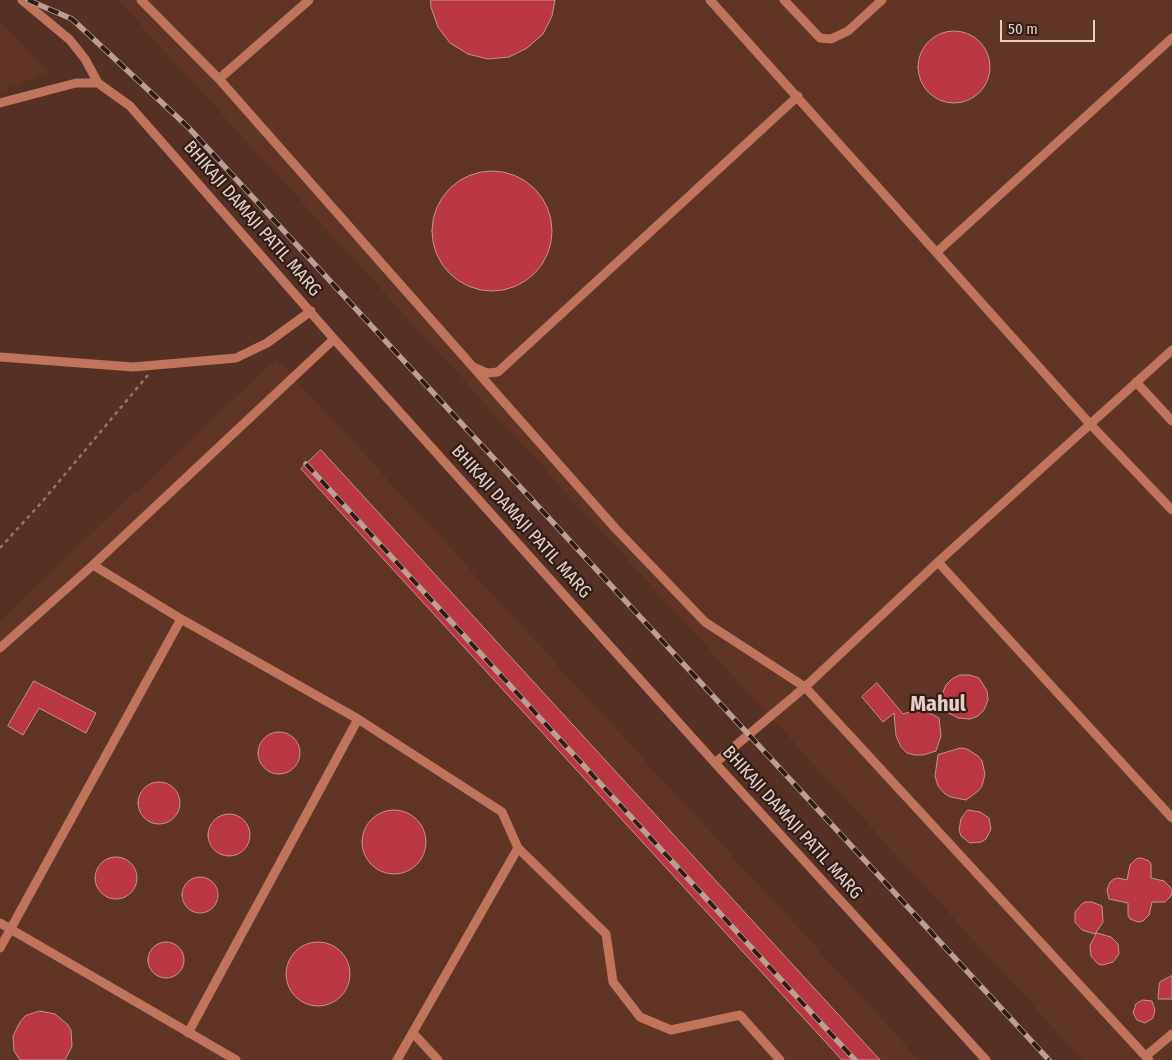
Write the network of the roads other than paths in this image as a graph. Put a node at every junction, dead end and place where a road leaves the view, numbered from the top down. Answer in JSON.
{"nodes":[{"id":1,"x":22,"y":0,"type":"edge"},
{"id":2,"x":141,"y":0,"type":"edge"},
{"id":3,"x":310,"y":0,"type":"edge"},
{"id":4,"x":710,"y":0,"type":"edge"},
{"id":5,"x":784,"y":0,"type":"edge"},
{"id":6,"x":882,"y":0,"type":"edge"},
{"id":7,"x":1172,"y":38,"type":"edge"},
{"id":8,"x":219,"y":80,"type":"junction"},
{"id":9,"x":98,"y":83,"type":"junction"},
{"id":10,"x":798,"y":96,"type":"junction"},
{"id":11,"x":0,"y":103,"type":"edge"},
{"id":12,"x":937,"y":252,"type":"junction"},
{"id":13,"x":311,"y":311,"type":"junction"},
{"id":14,"x":334,"y":339,"type":"junction"},
{"id":15,"x":1172,"y":350,"type":"edge"},
{"id":16,"x":0,"y":357,"type":"edge"},
{"id":17,"x":473,"y":367,"type":"junction"},
{"id":18,"x":1136,"y":382,"type":"junction"},
{"id":19,"x":1172,"y":421,"type":"edge"},
{"id":20,"x":1090,"y":424,"type":"junction"},
{"id":21,"x":1172,"y":510,"type":"edge"},
{"id":22,"x":938,"y":562,"type":"junction"},
{"id":23,"x":93,"y":565,"type":"junction"},
{"id":24,"x":181,"y":619,"type":"junction"},
{"id":25,"x":0,"y":648,"type":"edge"},
{"id":26,"x":805,"y":687,"type":"junction"},
{"id":27,"x":358,"y":719,"type":"junction"},
{"id":28,"x":715,"y":763,"type":"junction"},
{"id":29,"x":1172,"y":818,"type":"edge"},
{"id":30,"x":518,"y":848,"type":"junction"},
{"id":31,"x":0,"y":923,"type":"edge"},
{"id":32,"x":11,"y":929,"type":"junction"},
{"id":33,"x":0,"y":948,"type":"edge"},
{"id":34,"x":188,"y":1033,"type":"junction"},
{"id":35,"x":413,"y":1033,"type":"junction"},
{"id":36,"x":1172,"y":1034,"type":"edge"},
{"id":37,"x":1148,"y":1058,"type":"edge"},
{"id":38,"x":236,"y":1060,"type":"edge"},
{"id":39,"x":397,"y":1060,"type":"edge"},
{"id":40,"x":438,"y":1060,"type":"edge"},
{"id":41,"x":780,"y":1060,"type":"edge"},
{"id":42,"x":986,"y":1060,"type":"edge"}],
"edges":[{"from":1,"to":9,"type":"street"},
{"from":2,"to":8,"type":"street"},
{"from":3,"to":8,"type":"street"},
{"from":4,"to":10,"type":"street"},
{"from":5,"to":6,"type":"street"},
{"from":7,"to":12,"type":"street"},
{"from":8,"to":17,"type":"street"},
{"from":9,"to":11,"type":"street"},
{"from":9,"to":13,"type":"street","name":"BHIKAJI DAMAJI PATIL MARG"},
{"from":10,"to":12,"type":"street"},
{"from":10,"to":17,"type":"street"},
{"from":12,"to":20,"type":"street"},
{"from":13,"to":14,"type":"street","name":"BHIKAJI DAMAJI PATIL MARG"},
{"from":13,"to":16,"type":"street"},
{"from":14,"to":23,"type":"street"},
{"from":14,"to":28,"type":"street","name":"BHIKAJI DAMAJI PATIL MARG"},
{"from":15,"to":18,"type":"street"},
{"from":17,"to":26,"type":"street"},
{"from":18,"to":19,"type":"street"},
{"from":18,"to":20,"type":"street"},
{"from":20,"to":21,"type":"street"},
{"from":20,"to":22,"type":"street"},
{"from":22,"to":26,"type":"street"},
{"from":22,"to":29,"type":"street"},
{"from":23,"to":24,"type":"street"},
{"from":23,"to":25,"type":"street"},
{"from":24,"to":27,"type":"street"},
{"from":24,"to":32,"type":"street"},
{"from":26,"to":28,"type":"street"},
{"from":26,"to":37,"type":"street"},
{"from":27,"to":30,"type":"street"},
{"from":27,"to":34,"type":"street"},
{"from":28,"to":42,"type":"street","name":"BHIKAJI DAMAJI PATIL MARG"},
{"from":30,"to":35,"type":"street"},
{"from":30,"to":41,"type":"street"},
{"from":31,"to":32,"type":"street"},
{"from":32,"to":33,"type":"street"},
{"from":32,"to":34,"type":"street"},
{"from":34,"to":38,"type":"street"},
{"from":35,"to":39,"type":"street"},
{"from":35,"to":40,"type":"street"},
{"from":36,"to":37,"type":"street"}]}
